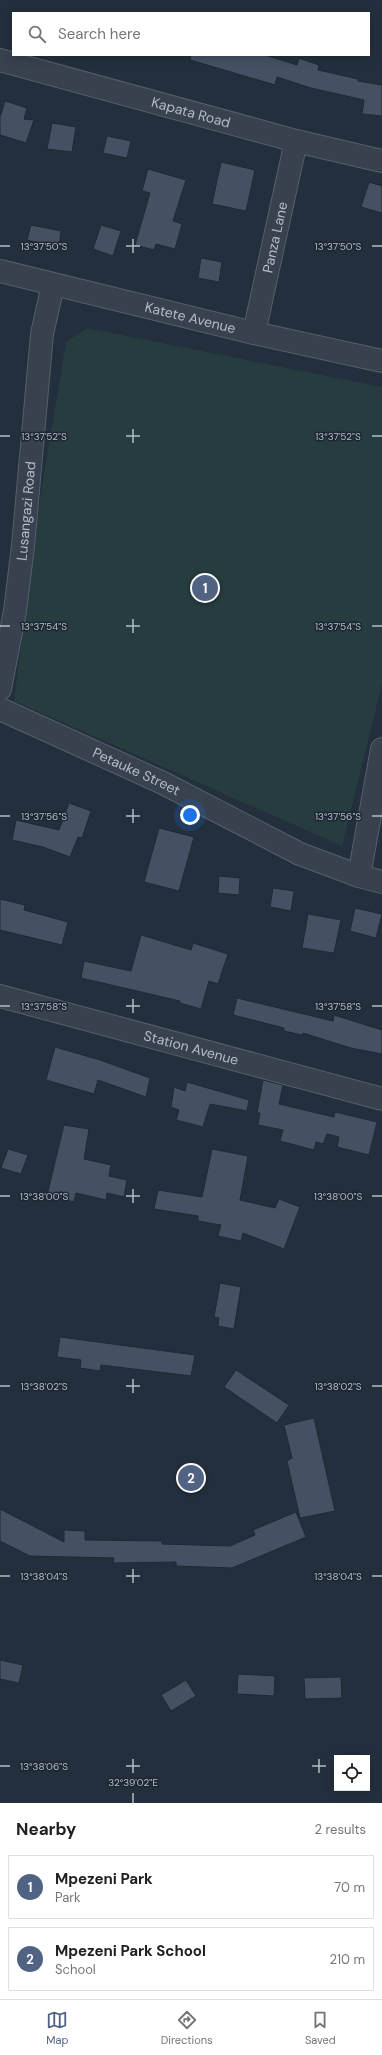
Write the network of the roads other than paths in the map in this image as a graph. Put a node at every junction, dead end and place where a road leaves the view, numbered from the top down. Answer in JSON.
{"nodes":[{"id":1,"x":0,"y":60,"type":"edge"},
{"id":2,"x":296,"y":141,"type":"junction"},
{"id":3,"x":382,"y":161,"type":"edge"},
{"id":4,"x":0,"y":271,"type":"edge"},
{"id":5,"x":53,"y":285,"type":"junction"},
{"id":6,"x":254,"y":333,"type":"junction"},
{"id":7,"x":382,"y":361,"type":"edge"},
{"id":8,"x":7,"y":610,"type":"edge"},
{"id":9,"x":0,"y":689,"type":"edge"},
{"id":10,"x":0,"y":709,"type":"edge"},
{"id":11,"x":382,"y":749,"type":"edge"},
{"id":12,"x":359,"y":876,"type":"junction"},
{"id":13,"x":382,"y":882,"type":"edge"},
{"id":14,"x":0,"y":996,"type":"edge"},
{"id":15,"x":382,"y":1099,"type":"edge"}],
"edges":[{"from":1,"to":2,"type":"street","name":"Kapata Road"},
{"from":2,"to":3,"type":"street","name":"Kapata Road"},
{"from":2,"to":6,"type":"street","name":"Panza Lane"},
{"from":4,"to":5,"type":"street","name":"Katete Avenue"},
{"from":5,"to":6,"type":"street","name":"Katete Avenue"},
{"from":5,"to":8,"type":"street","name":"Lusangazi Road"},
{"from":6,"to":7,"type":"street","name":"Katete Avenue"},
{"from":8,"to":9,"type":"street","name":"Lusangazi Road"},
{"from":10,"to":12,"type":"street","name":"Petauke Street"},
{"from":11,"to":12,"type":"street"},
{"from":12,"to":13,"type":"street","name":"Petauke Street"},
{"from":14,"to":15,"type":"street","name":"Station Avenue"}]}
